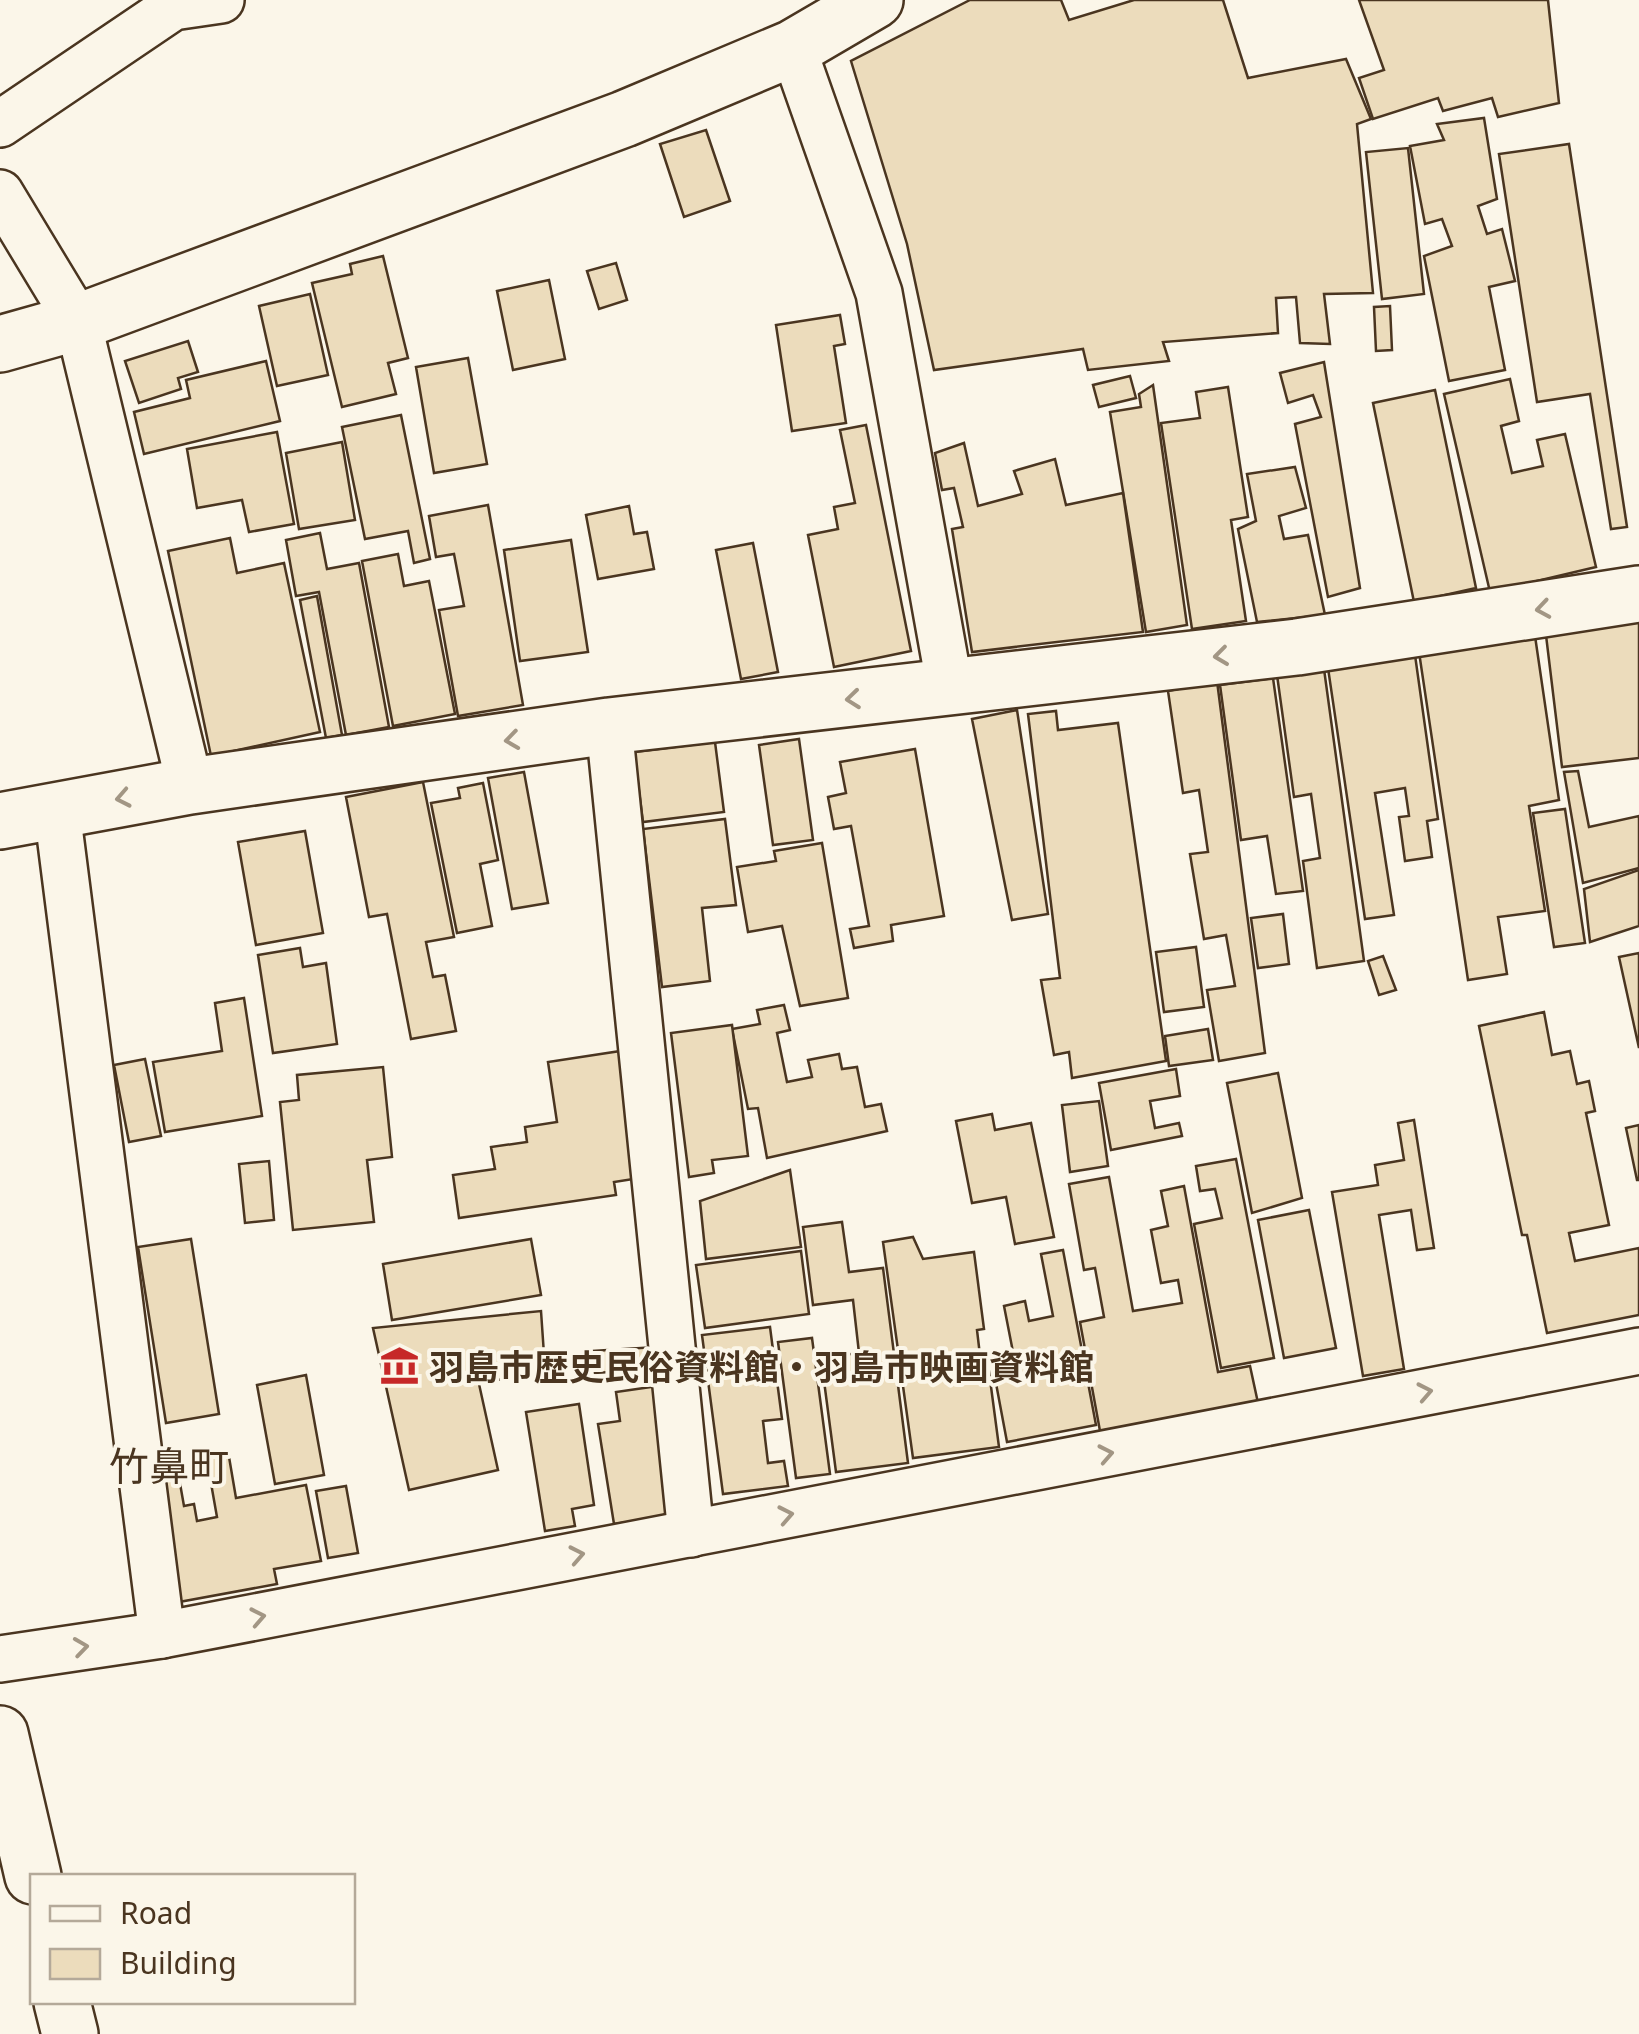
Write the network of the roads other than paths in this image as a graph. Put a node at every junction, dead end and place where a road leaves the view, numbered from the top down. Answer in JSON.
{"nodes":[{"id":1,"x":221,"y":0,"type":"edge"},
{"id":2,"x":875,"y":0,"type":"edge"},
{"id":3,"x":793,"y":48,"type":"junction"},
{"id":4,"x":0,"y":124,"type":"edge"},
{"id":5,"x":0,"y":192,"type":"edge"},
{"id":6,"x":78,"y":322,"type":"junction"},
{"id":7,"x":0,"y":344,"type":"edge"},
{"id":8,"x":1639,"y":594,"type":"edge"},
{"id":9,"x":950,"y":688,"type":"junction"},
{"id":10,"x":609,"y":726,"type":"junction"},
{"id":11,"x":190,"y":786,"type":"junction"},
{"id":12,"x":57,"y":811,"type":"junction"},
{"id":13,"x":0,"y":821,"type":"edge"},
{"id":14,"x":1639,"y":1351,"type":"edge"},
{"id":15,"x":691,"y":1534,"type":"junction"},
{"id":16,"x":162,"y":1635,"type":"junction"},
{"id":17,"x":0,"y":1659,"type":"edge"},
{"id":18,"x":0,"y":1734,"type":"edge"},
{"id":19,"x":33,"y":1874,"type":"edge"},
{"id":20,"x":62,"y":2004,"type":"edge"},
{"id":21,"x":70,"y":2034,"type":"edge"}],
"edges":[{"from":1,"to":4,"type":"street"},
{"from":2,"to":3,"type":"street"},
{"from":3,"to":6,"type":"street"},
{"from":3,"to":9,"type":"street"},
{"from":5,"to":6,"type":"street"},
{"from":6,"to":7,"type":"street"},
{"from":6,"to":11,"type":"street"},
{"from":8,"to":9,"type":"street","one_way":true},
{"from":9,"to":10,"type":"street","one_way":true},
{"from":10,"to":11,"type":"street","one_way":true},
{"from":10,"to":15,"type":"street"},
{"from":11,"to":12,"type":"street","one_way":true},
{"from":12,"to":13,"type":"street"},
{"from":12,"to":16,"type":"street"},
{"from":15,"to":14,"type":"street","one_way":true},
{"from":16,"to":15,"type":"street","one_way":true},
{"from":17,"to":16,"type":"street","one_way":true},
{"from":18,"to":19,"type":"street"},
{"from":20,"to":21,"type":"street"}]}
